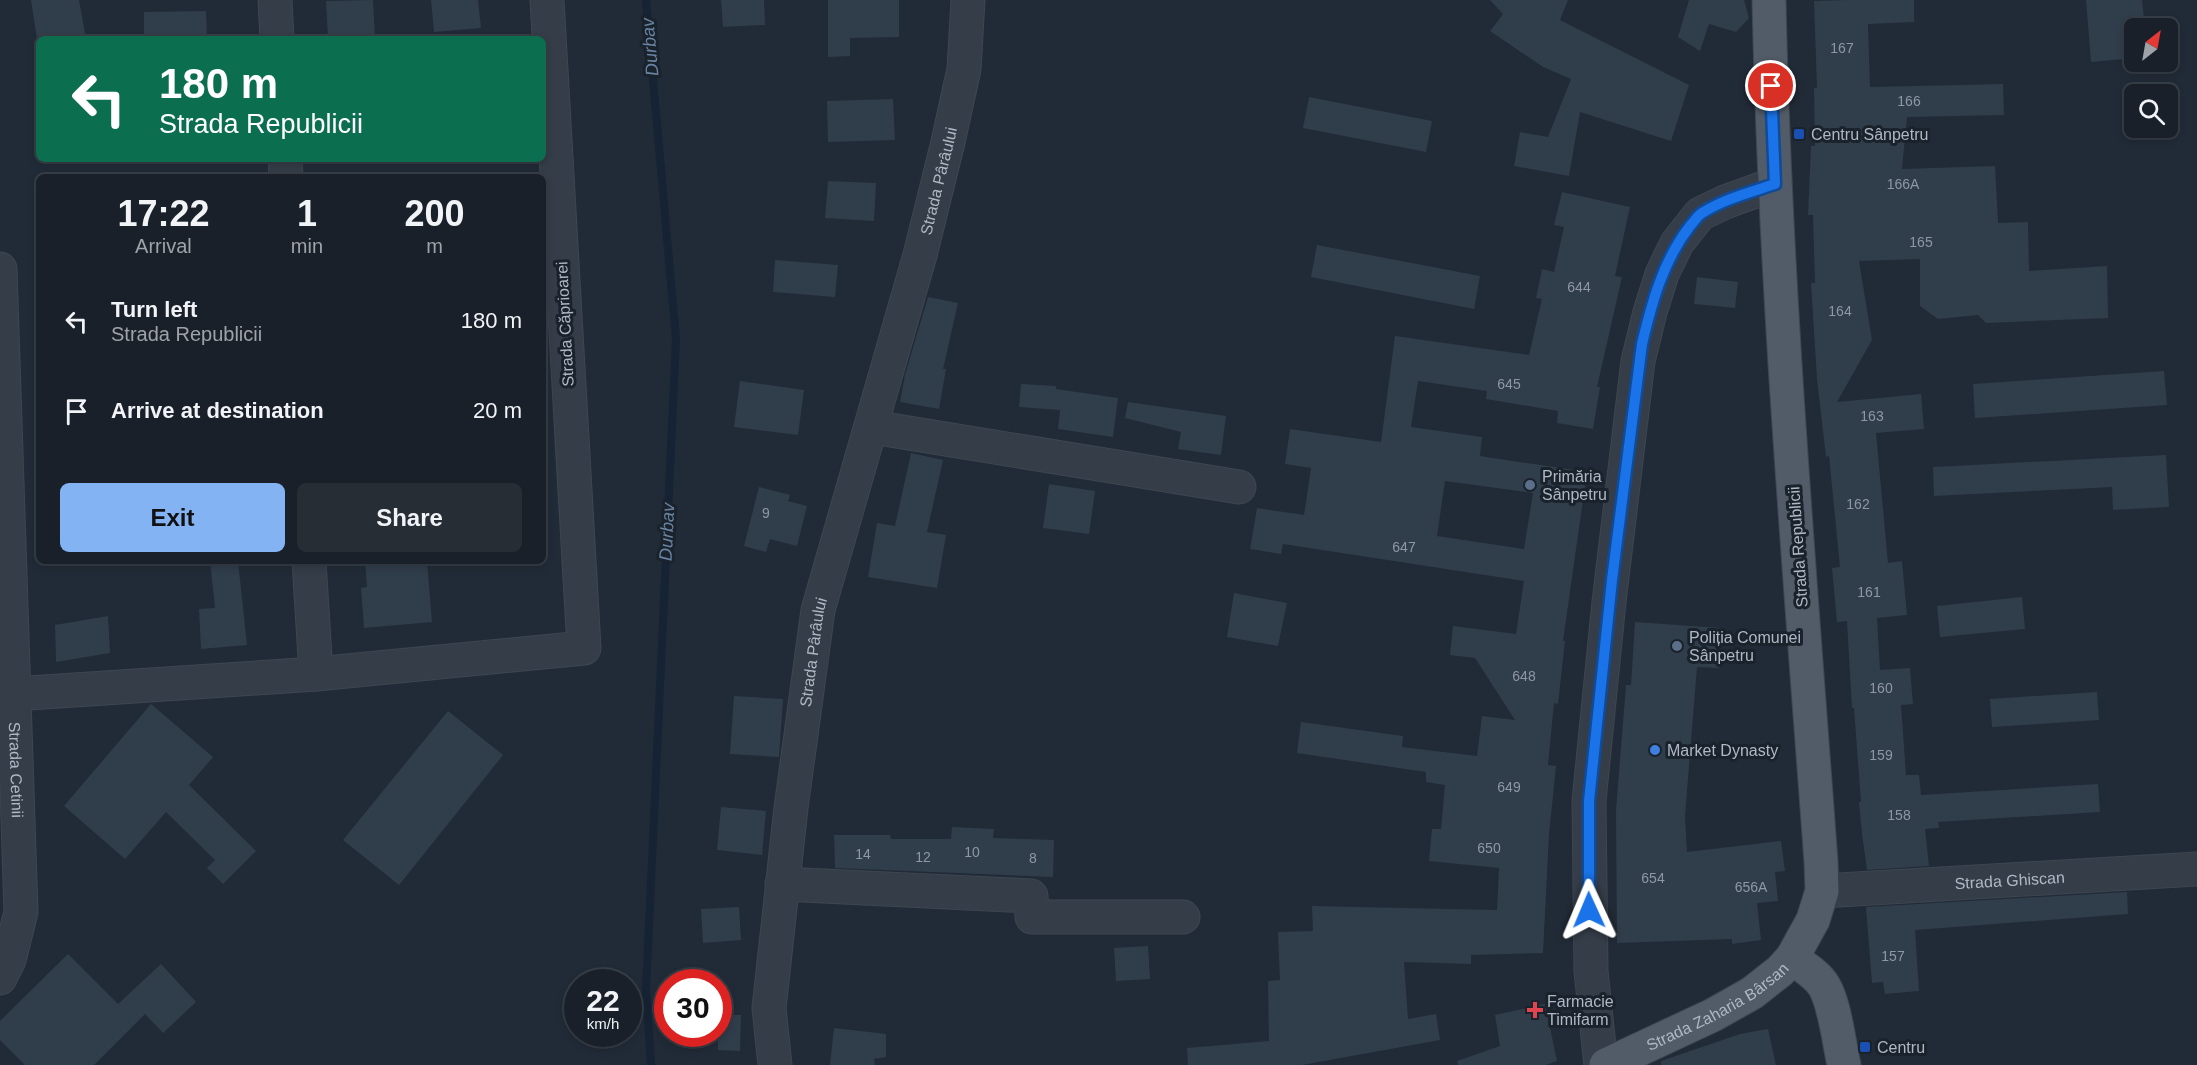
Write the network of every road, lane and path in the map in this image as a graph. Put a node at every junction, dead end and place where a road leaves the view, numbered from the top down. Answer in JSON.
{"nodes":[{"id":1,"x":275,"y":0,"type":"edge"},
{"id":2,"x":547,"y":0,"type":"edge"},
{"id":3,"x":968,"y":0,"type":"edge"},
{"id":4,"x":1769,"y":0,"type":"edge"},
{"id":5,"x":277,"y":36,"type":"edge"},
{"id":6,"x":1775,"y":184,"type":"junction"},
{"id":7,"x":0,"y":269,"type":"edge"},
{"id":8,"x":872,"y":427,"type":"junction"},
{"id":9,"x":1239,"y":487,"type":"dead end"},
{"id":10,"x":309,"y":564,"type":"edge"},
{"id":11,"x":316,"y":674,"type":"junction"},
{"id":12,"x":14,"y":694,"type":"junction"},
{"id":13,"x":2197,"y":869,"type":"edge"},
{"id":14,"x":782,"y":884,"type":"junction"},
{"id":15,"x":1821,"y":891,"type":"junction"},
{"id":16,"x":1183,"y":917,"type":"dead end"},
{"id":17,"x":1792,"y":958,"type":"junction"},
{"id":18,"x":0,"y":978,"type":"edge"},
{"id":19,"x":775,"y":1065,"type":"edge"},
{"id":20,"x":1601,"y":1065,"type":"edge"},
{"id":21,"x":1606,"y":1065,"type":"edge"},
{"id":22,"x":1844,"y":1065,"type":"edge"}],
"edges":[{"from":1,"to":5,"type":"street"},
{"from":2,"to":11,"type":"street","name":"Strada Căprioarei"},
{"from":3,"to":8,"type":"street","name":"Strada Pârâului"},
{"from":4,"to":6,"type":"main road","name":"Strada Republicii"},
{"from":6,"to":15,"type":"main road","name":"Strada Republicii"},
{"from":6,"to":20,"type":"street"},
{"from":7,"to":12,"type":"street","name":"Strada Cetinii"},
{"from":8,"to":9,"type":"street"},
{"from":8,"to":14,"type":"street","name":"Strada Pârâului"},
{"from":10,"to":11,"type":"street"},
{"from":11,"to":12,"type":"street"},
{"from":12,"to":18,"type":"street","name":"Strada Cetinii"},
{"from":13,"to":15,"type":"street","name":"Strada Ghiscan"},
{"from":14,"to":16,"type":"street"},
{"from":14,"to":19,"type":"street","name":"Strada Pârâului"},
{"from":15,"to":17,"type":"main road","name":"Strada Republicii"},
{"from":17,"to":21,"type":"main road","name":"Strada Zaharia Bârsan"},
{"from":17,"to":22,"type":"main road"}]}
